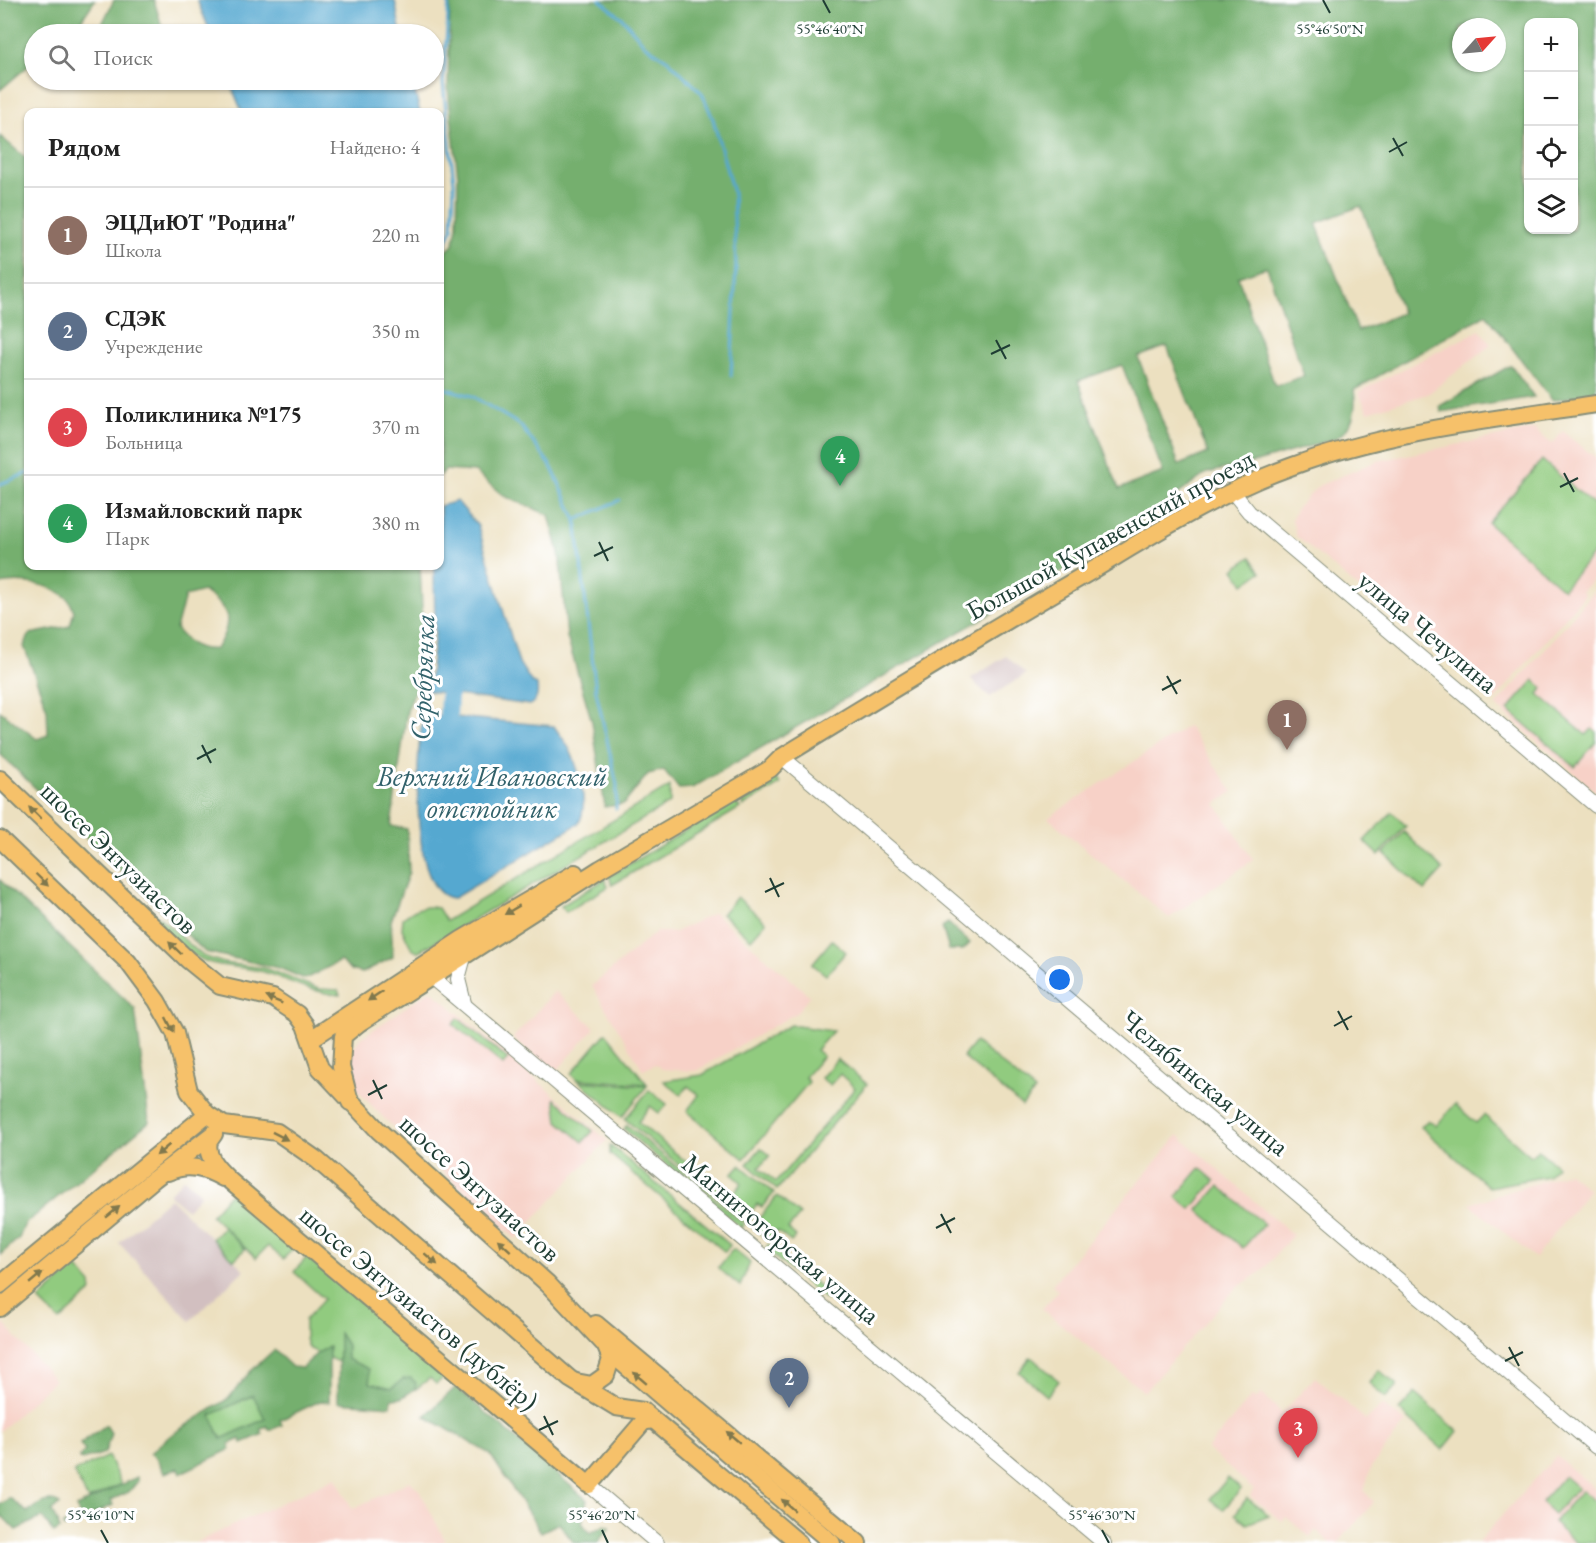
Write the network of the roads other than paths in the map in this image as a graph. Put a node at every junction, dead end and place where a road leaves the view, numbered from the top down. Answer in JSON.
{"nodes":[{"id":1,"x":1596,"y":404,"type":"edge"},
{"id":2,"x":1232,"y":491,"type":"junction"},
{"id":3,"x":782,"y":757,"type":"junction"},
{"id":4,"x":0,"y":779,"type":"edge"},
{"id":5,"x":1596,"y":807,"type":"edge"},
{"id":6,"x":0,"y":839,"type":"edge"},
{"id":7,"x":464,"y":957,"type":"junction"},
{"id":8,"x":427,"y":971,"type":"junction"},
{"id":9,"x":464,"y":1003,"type":"junction"},
{"id":10,"x":311,"y":1039,"type":"junction"},
{"id":11,"x":350,"y":1102,"type":"junction"},
{"id":12,"x":207,"y":1114,"type":"junction"},
{"id":13,"x":219,"y":1129,"type":"junction"},
{"id":14,"x":154,"y":1179,"type":"junction"},
{"id":15,"x":230,"y":1181,"type":"junction"},
{"id":16,"x":548,"y":1284,"type":"junction"},
{"id":17,"x":0,"y":1285,"type":"edge"},
{"id":18,"x":0,"y":1308,"type":"edge"},
{"id":19,"x":603,"y":1343,"type":"junction"},
{"id":20,"x":570,"y":1379,"type":"junction"},
{"id":21,"x":646,"y":1418,"type":"junction"},
{"id":22,"x":1596,"y":1447,"type":"edge"},
{"id":23,"x":589,"y":1485,"type":"junction"},
{"id":24,"x":657,"y":1543,"type":"edge"},
{"id":25,"x":799,"y":1543,"type":"edge"},
{"id":26,"x":832,"y":1543,"type":"edge"},
{"id":27,"x":858,"y":1543,"type":"edge"},
{"id":28,"x":1104,"y":1543,"type":"edge"}],
"edges":[{"from":1,"to":2,"type":"main road","name":"Большой Купавенский проезд"},
{"from":2,"to":3,"type":"main road","name":"Большой Купавенский проезд"},
{"from":2,"to":5,"type":"street","name":"улица Чечулина"},
{"from":3,"to":7,"type":"main road","name":"Большой Купавенский проезд"},
{"from":3,"to":8,"type":"main road","name":"Большой Купавенский проезд","one_way":true},
{"from":3,"to":22,"type":"street","name":"Челябинская улица"},
{"from":10,"to":4,"type":"main road","name":"шоссе Энтузиастов","one_way":true},
{"from":6,"to":12,"type":"main road","one_way":true},
{"from":7,"to":8,"type":"main road","name":"Большой Купавенский проезд"},
{"from":7,"to":9,"type":"street"},
{"from":8,"to":9,"type":"street","name":"Магнитогорская улица"},
{"from":8,"to":10,"type":"main road","name":"Большой Купавенский проезд","one_way":true},
{"from":8,"to":11,"type":"main road","name":"Большой Купавенский проезд"},
{"from":9,"to":28,"type":"street","name":"Магнитогорская улица"},
{"from":10,"to":11,"type":"main road","name":"шоссе Энтузиастов"},
{"from":16,"to":11,"type":"main road","name":"шоссе Энтузиастов","one_way":true},
{"from":12,"to":13,"type":"main road"},
{"from":12,"to":17,"type":"main road","one_way":true},
{"from":13,"to":14,"type":"main road"},
{"from":13,"to":15,"type":"main road","name":"шоссе Энтузиастов (дублёр)"},
{"from":13,"to":20,"type":"main road","one_way":true},
{"from":14,"to":15,"type":"main road","name":"шоссе Энтузиастов (дублёр)"},
{"from":18,"to":14,"type":"main road","one_way":true},
{"from":15,"to":23,"type":"main road","name":"шоссе Энтузиастов (дублёр)"},
{"from":16,"to":19,"type":"main road","name":"шоссе Энтузиастов"},
{"from":27,"to":16,"type":"main road","one_way":true},
{"from":19,"to":20,"type":"main road"},
{"from":26,"to":19,"type":"main road","name":"шоссе Энтузиастов","one_way":true},
{"from":20,"to":21,"type":"main road"},
{"from":21,"to":23,"type":"main road"},
{"from":21,"to":25,"type":"main road"},
{"from":23,"to":24,"type":"street","name":"шоссе Энтузиастов (дублёр)"}]}
